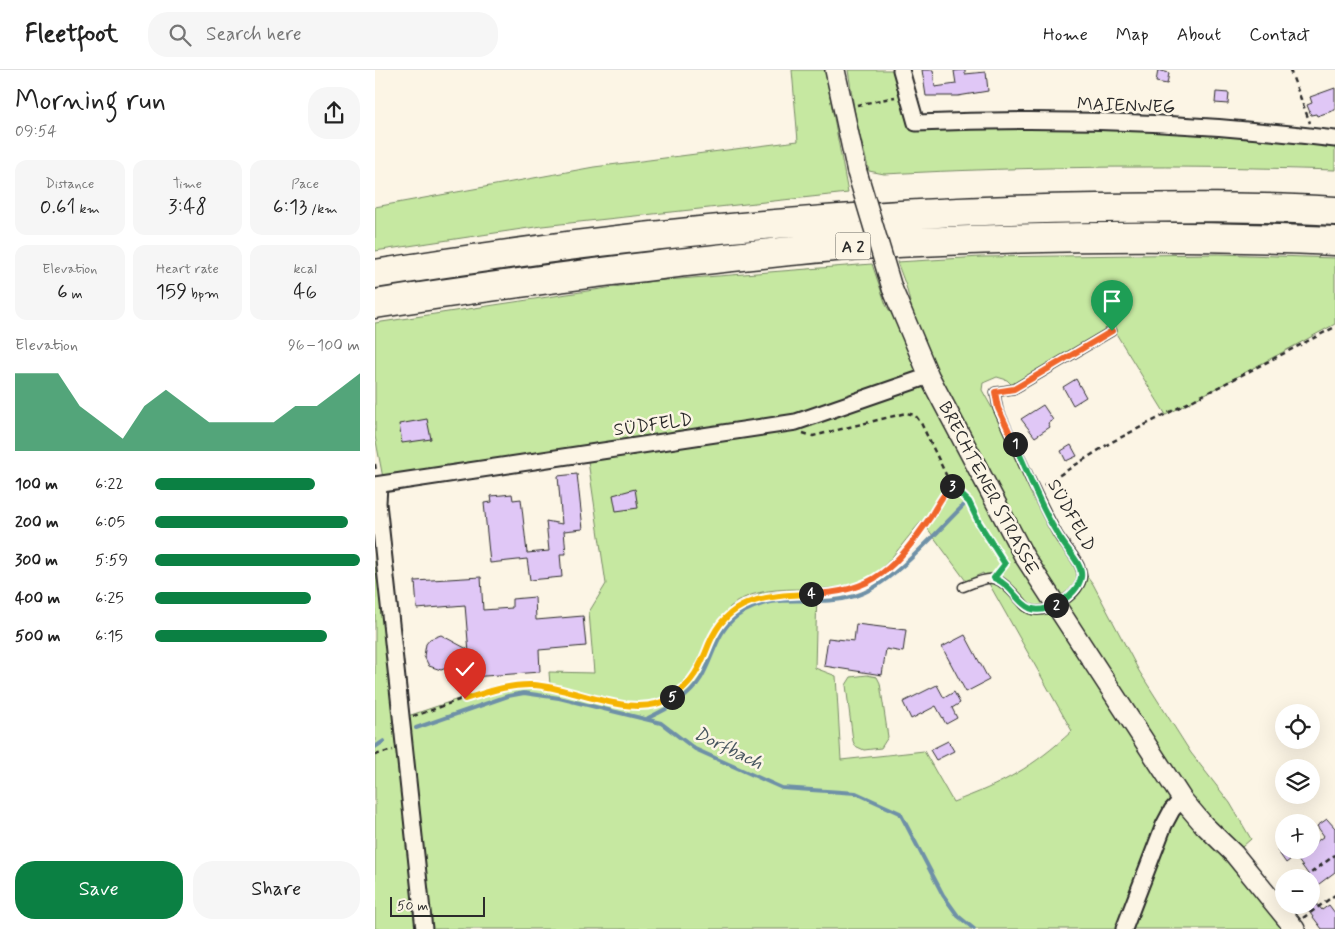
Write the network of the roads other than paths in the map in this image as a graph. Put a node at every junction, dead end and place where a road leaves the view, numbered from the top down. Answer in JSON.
{"nodes":[{"id":1,"x":835,"y":70,"type":"edge"},
{"id":2,"x":901,"y":70,"type":"edge"},
{"id":3,"x":1335,"y":139,"type":"edge"},
{"id":4,"x":1335,"y":211,"type":"edge"},
{"id":5,"x":1335,"y":240,"type":"edge"},
{"id":6,"x":375,"y":274,"type":"edge"},
{"id":7,"x":375,"y":304,"type":"edge"},
{"id":8,"x":1112,"y":331,"type":"dead end"},
{"id":9,"x":929,"y":376,"type":"junction"},
{"id":10,"x":377,"y":485,"type":"edge"},
{"id":11,"x":963,"y":587,"type":"dead end"},
{"id":12,"x":1055,"y":606,"type":"junction"},
{"id":13,"x":1182,"y":798,"type":"junction"},
{"id":14,"x":1293,"y":927,"type":"edge"},
{"id":15,"x":424,"y":929,"type":"edge"},
{"id":16,"x":1124,"y":929,"type":"edge"}],
"edges":[{"from":1,"to":9,"type":"street","name":"BRECHTENER STRASSE","bridge":true},
{"from":2,"to":3,"type":"street","name":"MAIENWEG"},
{"from":4,"to":6,"type":"highway","number":"A 2"},
{"from":5,"to":7,"type":"highway","number":"A 2"},
{"from":8,"to":12,"type":"lane","name":"SÜDFELD"},
{"from":9,"to":10,"type":"street","name":"SÜDFELD"},
{"from":9,"to":12,"type":"street","name":"BRECHTENER STRASSE"},
{"from":10,"to":15,"type":"street"},
{"from":11,"to":12,"type":"lane"},
{"from":12,"to":13,"type":"street","name":"BRECHTENER STRASSE"},
{"from":13,"to":14,"type":"street","name":"BRECHTENER STRASSE"},
{"from":13,"to":16,"type":"street"}]}
